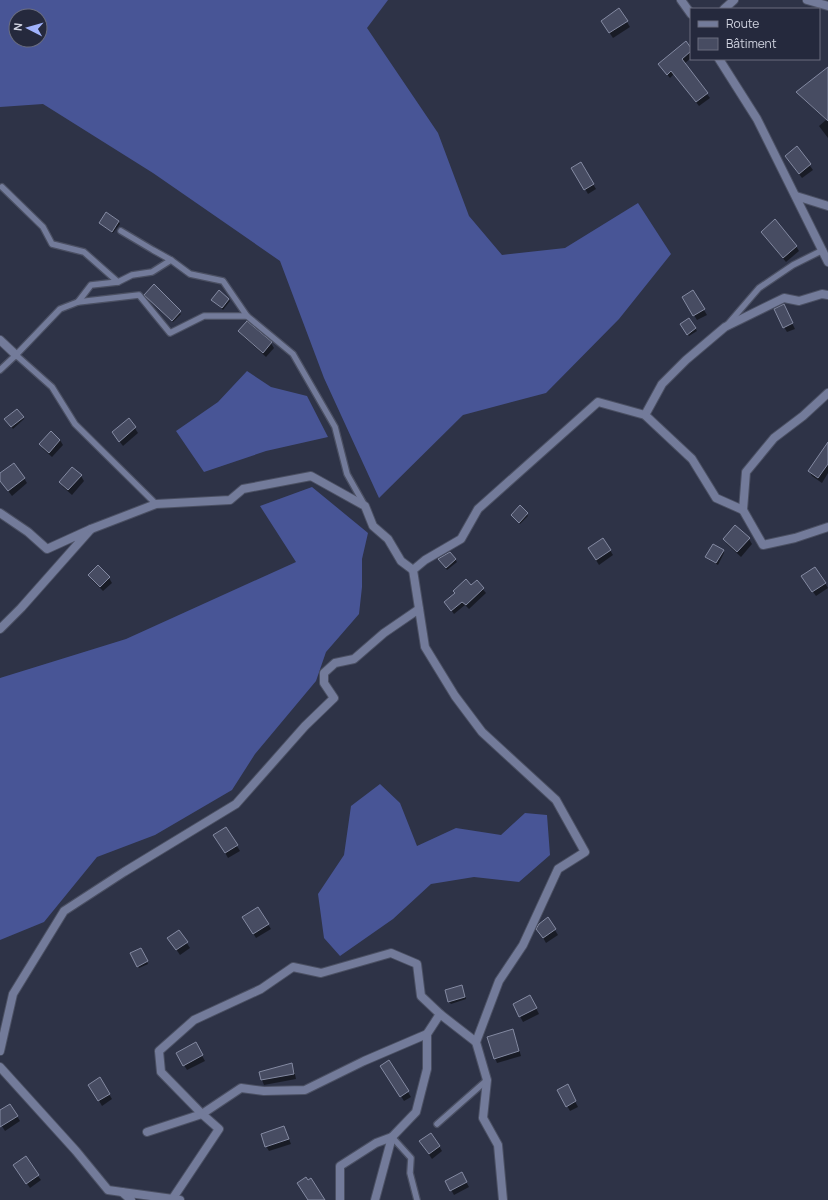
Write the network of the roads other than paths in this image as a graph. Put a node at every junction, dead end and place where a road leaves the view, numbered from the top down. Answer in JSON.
{"nodes":[{"id":1,"x":681,"y":0,"type":"edge"},
{"id":2,"x":734,"y":0,"type":"edge"},
{"id":3,"x":806,"y":0,"type":"edge"},
{"id":4,"x":828,"y":6,"type":"edge"},
{"id":5,"x":725,"y":8,"type":"edge"},
{"id":6,"x":690,"y":13,"type":"edge"},
{"id":7,"x":720,"y":60,"type":"edge"},
{"id":8,"x":2,"y":187,"type":"dead end"},
{"id":9,"x":796,"y":196,"type":"junction"},
{"id":10,"x":828,"y":206,"type":"edge"},
{"id":11,"x":121,"y":231,"type":"dead end"},
{"id":12,"x":823,"y":250,"type":"junction"},
{"id":13,"x":171,"y":260,"type":"junction"},
{"id":14,"x":828,"y":262,"type":"edge"},
{"id":15,"x":118,"y":282,"type":"junction"},
{"id":16,"x":828,"y":295,"type":"edge"},
{"id":17,"x":78,"y":302,"type":"junction"},
{"id":18,"x":247,"y":316,"type":"junction"},
{"id":19,"x":725,"y":327,"type":"junction"},
{"id":20,"x":0,"y":340,"type":"edge"},
{"id":21,"x":16,"y":355,"type":"junction"},
{"id":22,"x":0,"y":370,"type":"edge"},
{"id":23,"x":828,"y":393,"type":"edge"},
{"id":24,"x":645,"y":415,"type":"junction"},
{"id":25,"x":156,"y":504,"type":"junction"},
{"id":26,"x":365,"y":506,"type":"junction"},
{"id":27,"x":742,"y":510,"type":"junction"},
{"id":28,"x":0,"y":513,"type":"edge"},
{"id":29,"x":828,"y":527,"type":"edge"},
{"id":30,"x":91,"y":529,"type":"junction"},
{"id":31,"x":413,"y":570,"type":"junction"},
{"id":32,"x":419,"y":609,"type":"junction"},
{"id":33,"x":0,"y":629,"type":"edge"},
{"id":34,"x":440,"y":1014,"type":"junction"},
{"id":35,"x":428,"y":1034,"type":"junction"},
{"id":36,"x":476,"y":1042,"type":"junction"},
{"id":37,"x":0,"y":1051,"type":"edge"},
{"id":38,"x":0,"y":1067,"type":"edge"},
{"id":39,"x":487,"y":1080,"type":"junction"},
{"id":40,"x":202,"y":1114,"type":"junction"},
{"id":41,"x":437,"y":1124,"type":"dead end"},
{"id":42,"x":147,"y":1132,"type":"dead end"},
{"id":43,"x":392,"y":1137,"type":"junction"},
{"id":44,"x":122,"y":1192,"type":"junction"},
{"id":45,"x":176,"y":1199,"type":"edge"},
{"id":46,"x":131,"y":1200,"type":"edge"},
{"id":47,"x":340,"y":1200,"type":"edge"},
{"id":48,"x":375,"y":1200,"type":"edge"},
{"id":49,"x":417,"y":1200,"type":"edge"},
{"id":50,"x":503,"y":1200,"type":"edge"}],
"edges":[{"from":1,"to":6,"type":"street"},
{"from":2,"to":5,"type":"street"},
{"from":3,"to":4,"type":"street"},
{"from":7,"to":9,"type":"street"},
{"from":8,"to":15,"type":"lane"},
{"from":9,"to":10,"type":"street"},
{"from":9,"to":12,"type":"street"},
{"from":11,"to":13,"type":"lane"},
{"from":12,"to":14,"type":"street"},
{"from":12,"to":19,"type":"lane"},
{"from":13,"to":15,"type":"lane"},
{"from":13,"to":18,"type":"lane"},
{"from":15,"to":17,"type":"lane"},
{"from":16,"to":19,"type":"street"},
{"from":17,"to":18,"type":"lane"},
{"from":17,"to":21,"type":"lane"},
{"from":18,"to":26,"type":"lane"},
{"from":19,"to":24,"type":"street"},
{"from":20,"to":21,"type":"street"},
{"from":21,"to":22,"type":"lane"},
{"from":21,"to":25,"type":"lane"},
{"from":23,"to":27,"type":"street"},
{"from":24,"to":27,"type":"street"},
{"from":24,"to":31,"type":"street"},
{"from":25,"to":26,"type":"street"},
{"from":25,"to":30,"type":"street"},
{"from":26,"to":31,"type":"street"},
{"from":27,"to":29,"type":"street"},
{"from":28,"to":30,"type":"street"},
{"from":30,"to":33,"type":"street"},
{"from":31,"to":32,"type":"street"},
{"from":32,"to":36,"type":"street"},
{"from":32,"to":37,"type":"street"},
{"from":34,"to":35,"type":"street"},
{"from":34,"to":36,"type":"street"},
{"from":34,"to":40,"type":"street"},
{"from":35,"to":40,"type":"street"},
{"from":35,"to":43,"type":"street"},
{"from":36,"to":39,"type":"street"},
{"from":38,"to":44,"type":"street"},
{"from":39,"to":41,"type":"lane"},
{"from":39,"to":50,"type":"street"},
{"from":40,"to":42,"type":"street"},
{"from":40,"to":45,"type":"street"},
{"from":43,"to":47,"type":"street"},
{"from":43,"to":48,"type":"street"},
{"from":43,"to":49,"type":"lane"},
{"from":44,"to":45,"type":"street"},
{"from":44,"to":46,"type":"street"}]}
